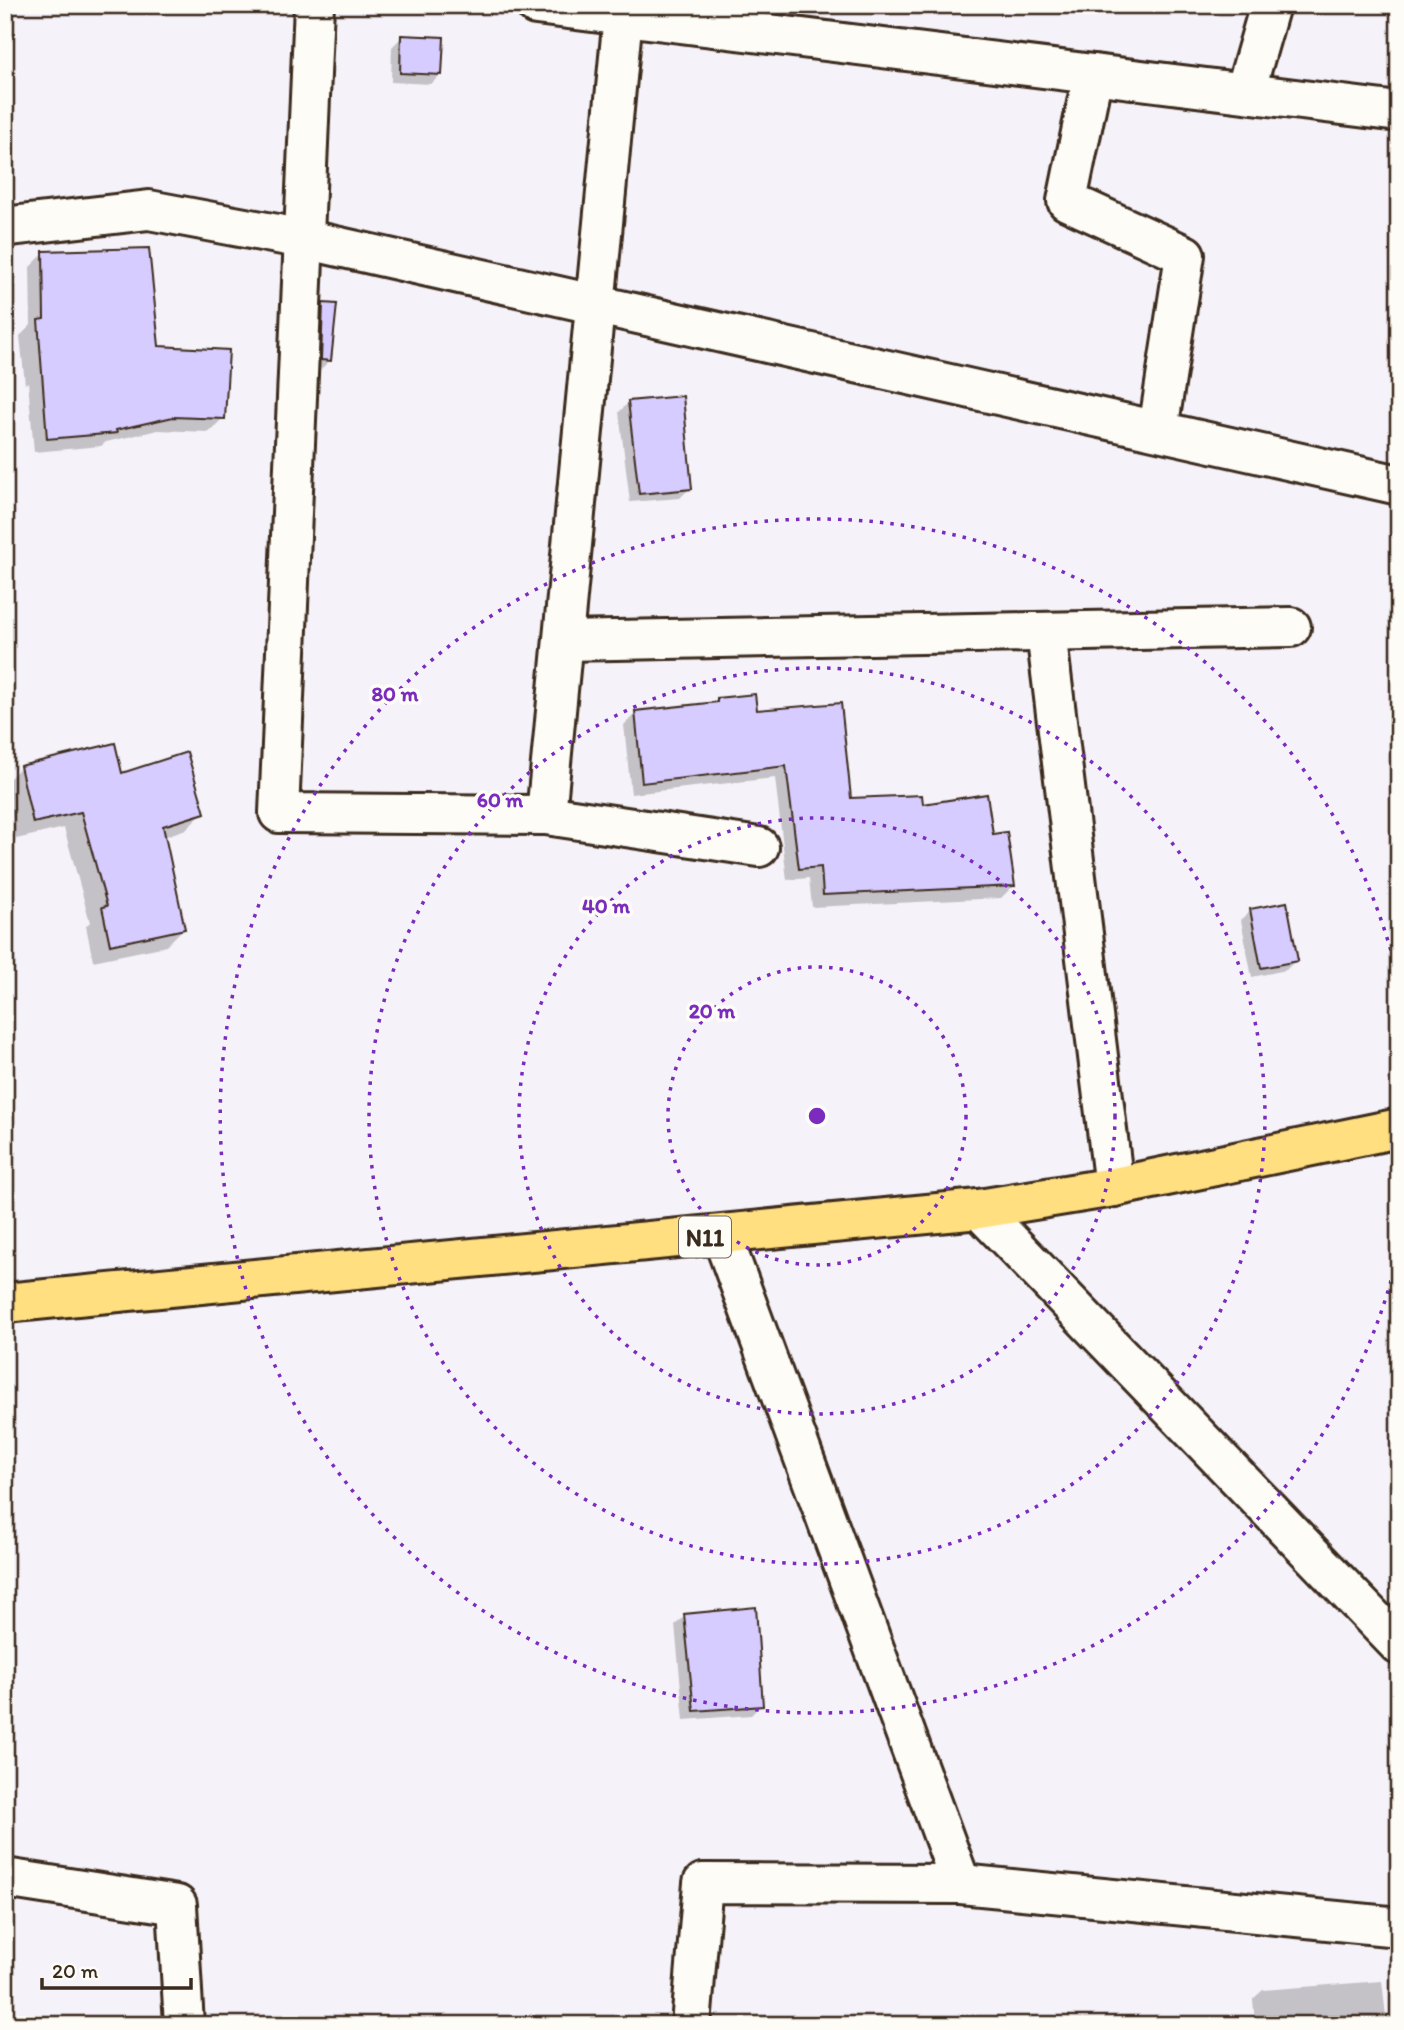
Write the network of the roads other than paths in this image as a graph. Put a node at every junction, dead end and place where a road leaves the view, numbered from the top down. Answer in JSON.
{"nodes":[{"id":1,"x":314,"y":5,"type":"edge"},
{"id":2,"x":536,"y":5,"type":"edge"},
{"id":3,"x":1270,"y":5,"type":"edge"},
{"id":4,"x":623,"y":11,"type":"edge"},
{"id":5,"x":1093,"y":74,"type":"junction"},
{"id":6,"x":1245,"y":92,"type":"junction"},
{"id":7,"x":1399,"y":111,"type":"edge"},
{"id":8,"x":5,"y":229,"type":"edge"},
{"id":9,"x":304,"y":239,"type":"junction"},
{"id":10,"x":595,"y":305,"type":"junction"},
{"id":11,"x":1158,"y":430,"type":"junction"},
{"id":12,"x":1399,"y":485,"type":"edge"},
{"id":13,"x":1291,"y":627,"type":"dead end"},
{"id":14,"x":1046,"y":632,"type":"junction"},
{"id":15,"x":564,"y":641,"type":"junction"},
{"id":16,"x":546,"y":815,"type":"junction"},
{"id":17,"x":759,"y":847,"type":"dead end"},
{"id":18,"x":1399,"y":1128,"type":"edge"},
{"id":19,"x":1114,"y":1187,"type":"junction"},
{"id":20,"x":979,"y":1209,"type":"junction"},
{"id":21,"x":722,"y":1236,"type":"junction"},
{"id":22,"x":5,"y":1303,"type":"edge"},
{"id":23,"x":1399,"y":1645,"type":"edge"},
{"id":24,"x":5,"y":1878,"type":"edge"},
{"id":25,"x":961,"y":1884,"type":"junction"},
{"id":26,"x":1399,"y":1927,"type":"edge"},
{"id":27,"x":184,"y":2025,"type":"edge"},
{"id":28,"x":691,"y":2025,"type":"edge"}],
"edges":[{"from":1,"to":9,"type":"street"},
{"from":2,"to":4,"type":"street"},
{"from":3,"to":6,"type":"street"},
{"from":4,"to":5,"type":"street"},
{"from":4,"to":10,"type":"street"},
{"from":5,"to":6,"type":"street"},
{"from":5,"to":11,"type":"street"},
{"from":6,"to":7,"type":"street"},
{"from":8,"to":9,"type":"street"},
{"from":9,"to":10,"type":"street"},
{"from":9,"to":16,"type":"street"},
{"from":10,"to":11,"type":"street"},
{"from":10,"to":15,"type":"street"},
{"from":11,"to":12,"type":"street"},
{"from":13,"to":14,"type":"street"},
{"from":14,"to":15,"type":"street"},
{"from":14,"to":19,"type":"street"},
{"from":15,"to":16,"type":"street"},
{"from":16,"to":17,"type":"street"},
{"from":18,"to":19,"type":"main road","number":"N11"},
{"from":19,"to":20,"type":"main road","number":"N11"},
{"from":20,"to":21,"type":"main road","number":"N11"},
{"from":20,"to":23,"type":"street"},
{"from":21,"to":22,"type":"main road","number":"N11"},
{"from":21,"to":25,"type":"street"},
{"from":24,"to":27,"type":"street"},
{"from":25,"to":26,"type":"street"},
{"from":25,"to":28,"type":"street"}]}
